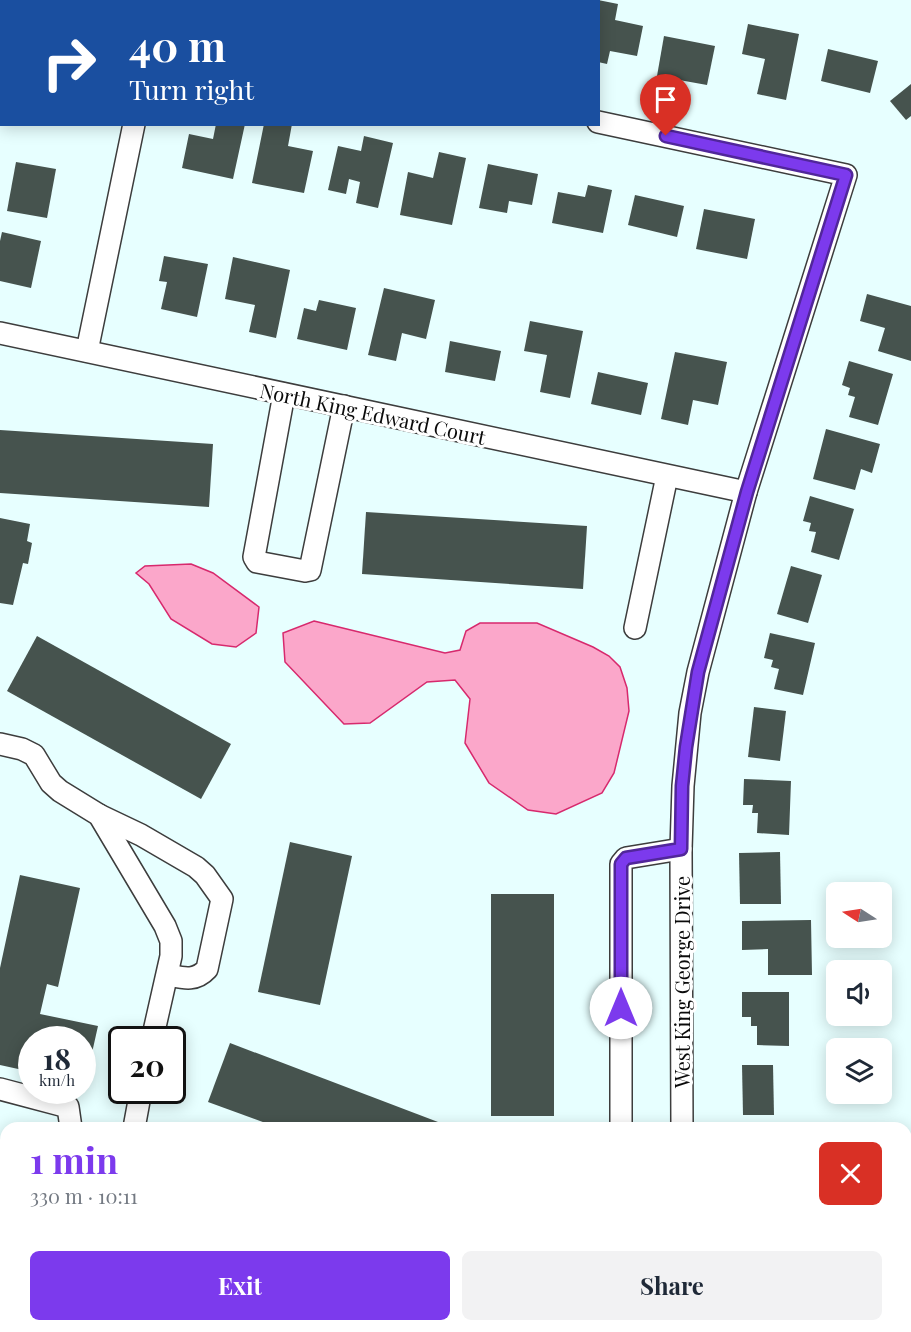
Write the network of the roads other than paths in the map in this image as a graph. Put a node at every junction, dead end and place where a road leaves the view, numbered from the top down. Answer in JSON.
{"nodes":[{"id":1,"x":600,"y":122,"type":"edge"},
{"id":2,"x":134,"y":126,"type":"edge"},
{"id":3,"x":0,"y":333,"type":"edge"},
{"id":4,"x":87,"y":351,"type":"junction"},
{"id":5,"x":284,"y":394,"type":"junction"},
{"id":6,"x":344,"y":406,"type":"junction"},
{"id":7,"x":667,"y":476,"type":"junction"},
{"id":8,"x":747,"y":492,"type":"junction"},
{"id":9,"x":635,"y":628,"type":"dead end"},
{"id":10,"x":0,"y":744,"type":"edge"},
{"id":11,"x":99,"y":815,"type":"junction"},
{"id":12,"x":681,"y":849,"type":"junction"},
{"id":13,"x":168,"y":975,"type":"junction"},
{"id":14,"x":155,"y":1026,"type":"edge"},
{"id":15,"x":0,"y":1089,"type":"edge"},
{"id":16,"x":138,"y":1104,"type":"edge"},
{"id":17,"x":69,"y":1118,"type":"edge"},
{"id":18,"x":135,"y":1122,"type":"edge"},
{"id":19,"x":621,"y":1122,"type":"edge"},
{"id":20,"x":682,"y":1122,"type":"edge"}],
"edges":[{"from":1,"to":8,"type":"street","name":"West King George Drive"},
{"from":2,"to":4,"type":"street"},
{"from":3,"to":4,"type":"street","name":"North King Edward Court"},
{"from":4,"to":5,"type":"street","name":"North King Edward Court"},
{"from":5,"to":6,"type":"street","name":"North King Edward Court"},
{"from":5,"to":6,"type":"street"},
{"from":6,"to":7,"type":"street","name":"North King Edward Court"},
{"from":7,"to":8,"type":"street","name":"North King Edward Court"},
{"from":7,"to":9,"type":"street"},
{"from":8,"to":12,"type":"street","name":"West King George Drive"},
{"from":10,"to":11,"type":"street"},
{"from":11,"to":13,"type":"street"},
{"from":11,"to":13,"type":"street"},
{"from":12,"to":19,"type":"street"},
{"from":12,"to":20,"type":"street","name":"West King George Drive"},
{"from":13,"to":14,"type":"street"},
{"from":15,"to":17,"type":"street"},
{"from":16,"to":18,"type":"street"}]}
